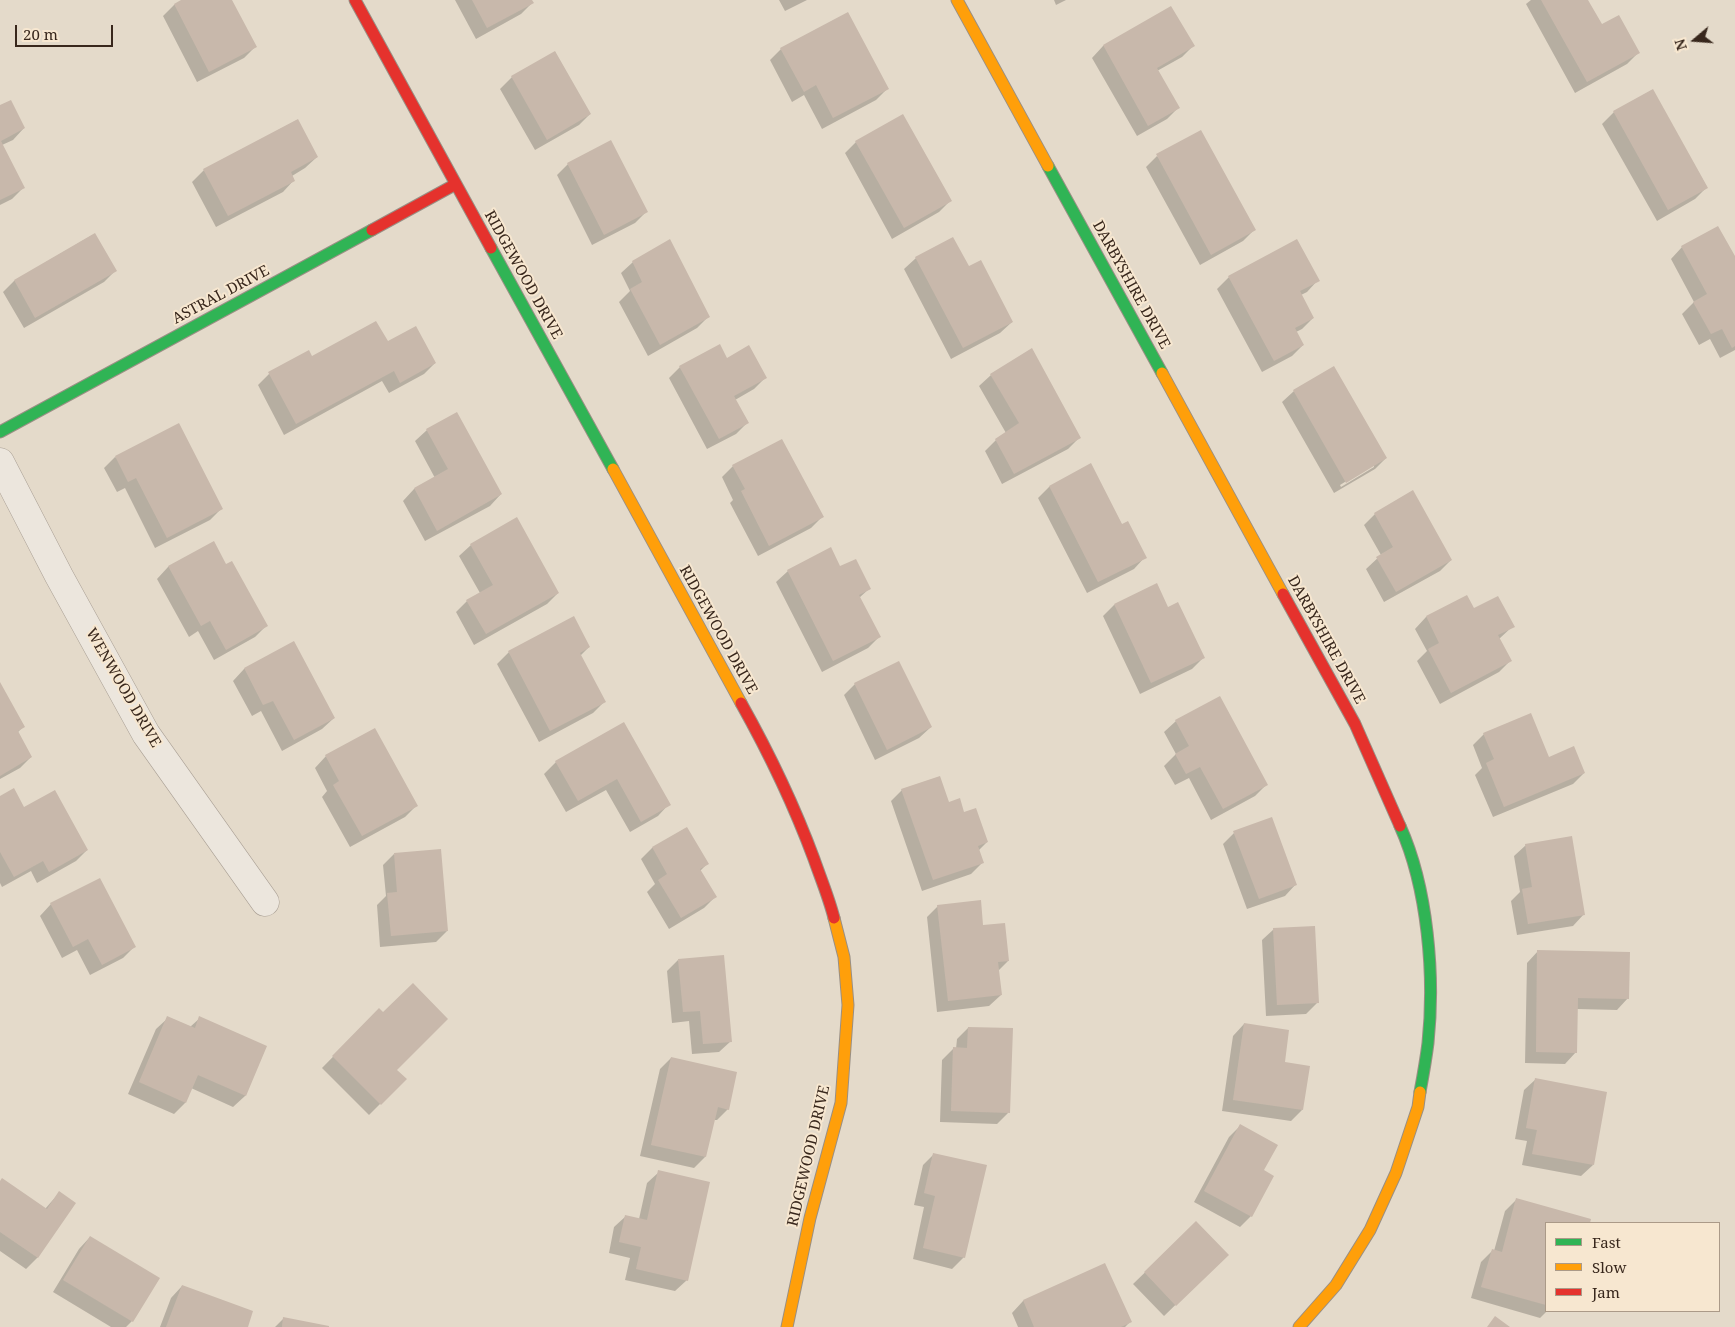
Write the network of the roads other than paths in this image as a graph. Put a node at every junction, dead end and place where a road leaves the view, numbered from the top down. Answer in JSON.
{"nodes":[{"id":1,"x":355,"y":0,"type":"edge"},
{"id":2,"x":957,"y":0,"type":"edge"},
{"id":3,"x":456,"y":184,"type":"junction"},
{"id":4,"x":0,"y":432,"type":"edge"},
{"id":5,"x":0,"y":462,"type":"edge"},
{"id":6,"x":265,"y":902,"type":"dead end"},
{"id":7,"x":787,"y":1327,"type":"edge"},
{"id":8,"x":1299,"y":1327,"type":"edge"}],
"edges":[{"from":1,"to":3,"type":"street","name":"RIDGEWOOD DRIVE"},
{"from":2,"to":8,"type":"street","name":"DARBYSHIRE DRIVE"},
{"from":3,"to":4,"type":"street","name":"ASTRAL DRIVE"},
{"from":3,"to":7,"type":"street","name":"RIDGEWOOD DRIVE"},
{"from":5,"to":6,"type":"street","name":"WENWOOD DRIVE"}]}
